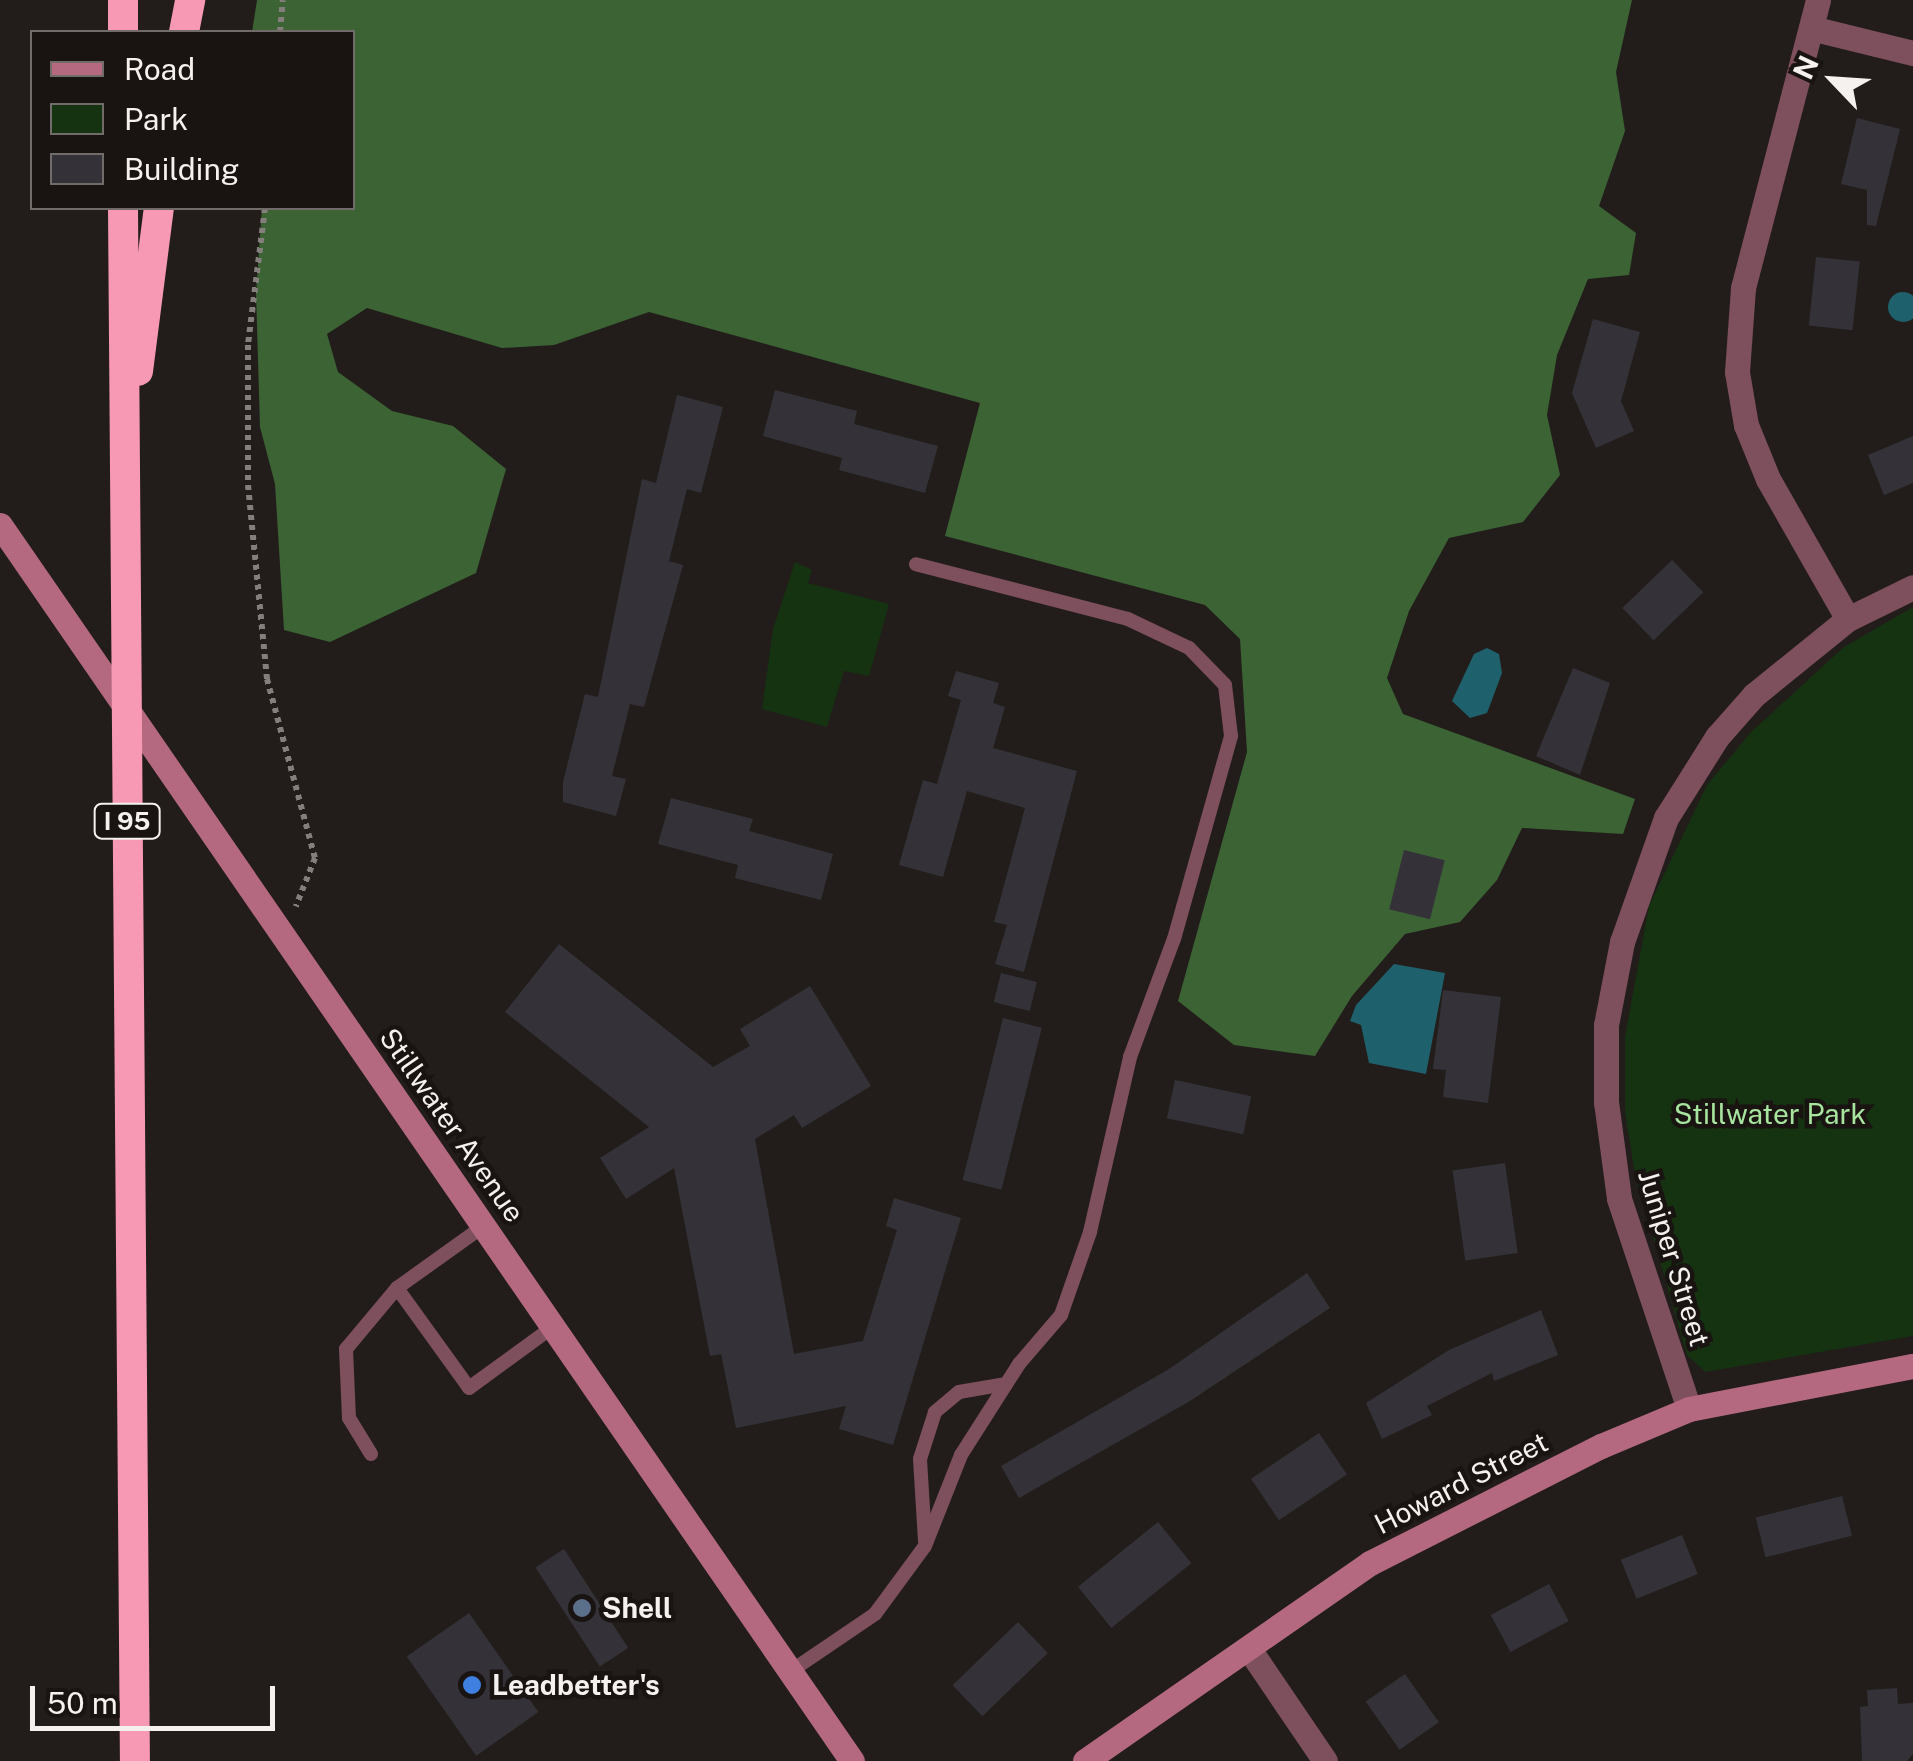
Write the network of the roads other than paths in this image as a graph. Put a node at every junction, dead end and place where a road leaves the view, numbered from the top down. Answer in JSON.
{"nodes":[{"id":1,"x":123,"y":0,"type":"edge"},
{"id":2,"x":190,"y":0,"type":"edge"},
{"id":3,"x":1818,"y":0,"type":"edge"},
{"id":4,"x":1812,"y":28,"type":"junction"},
{"id":5,"x":123,"y":30,"type":"edge"},
{"id":6,"x":184,"y":30,"type":"edge"},
{"id":7,"x":1913,"y":53,"type":"edge"},
{"id":8,"x":122,"y":210,"type":"edge"},
{"id":9,"x":159,"y":210,"type":"edge"},
{"id":10,"x":122,"y":498,"type":"junction"},
{"id":11,"x":0,"y":525,"type":"edge"},
{"id":12,"x":916,"y":564,"type":"dead end"},
{"id":13,"x":1913,"y":586,"type":"edge"},
{"id":14,"x":1848,"y":619,"type":"junction"},
{"id":15,"x":485,"y":1225,"type":"junction"},
{"id":16,"x":398,"y":1288,"type":"junction"},
{"id":17,"x":555,"y":1325,"type":"junction"},
{"id":18,"x":1913,"y":1366,"type":"edge"},
{"id":19,"x":1006,"y":1384,"type":"junction"},
{"id":20,"x":1689,"y":1409,"type":"junction"},
{"id":21,"x":371,"y":1454,"type":"dead end"},
{"id":22,"x":925,"y":1546,"type":"junction"},
{"id":23,"x":1249,"y":1649,"type":"junction"},
{"id":24,"x":794,"y":1670,"type":"junction"},
{"id":25,"x":135,"y":1761,"type":"edge"},
{"id":26,"x":852,"y":1761,"type":"edge"},
{"id":27,"x":1084,"y":1761,"type":"edge"},
{"id":28,"x":1325,"y":1761,"type":"edge"}],
"edges":[{"from":1,"to":5,"type":"highway"},
{"from":2,"to":6,"type":"highway"},
{"from":3,"to":4,"type":"street"},
{"from":4,"to":7,"type":"street"},
{"from":4,"to":14,"type":"street"},
{"from":8,"to":10,"type":"highway","number":"I 95"},
{"from":9,"to":10,"type":"highway"},
{"from":10,"to":25,"type":"highway","number":"I 95"},
{"from":11,"to":15,"type":"main road","name":"Stillwater Avenue"},
{"from":12,"to":19,"type":"lane"},
{"from":13,"to":14,"type":"street","name":"Juniper Street"},
{"from":14,"to":20,"type":"street","name":"Juniper Street"},
{"from":15,"to":16,"type":"lane"},
{"from":15,"to":17,"type":"main road","name":"Stillwater Avenue"},
{"from":16,"to":17,"type":"lane"},
{"from":16,"to":21,"type":"lane"},
{"from":17,"to":24,"type":"main road","name":"Stillwater Avenue"},
{"from":18,"to":20,"type":"main road","name":"Howard Street"},
{"from":19,"to":22,"type":"lane"},
{"from":19,"to":22,"type":"lane"},
{"from":20,"to":23,"type":"main road","name":"Howard Street"},
{"from":22,"to":24,"type":"lane"},
{"from":23,"to":27,"type":"main road","name":"Howard Street"},
{"from":23,"to":28,"type":"street"},
{"from":24,"to":26,"type":"main road","name":"Stillwater Avenue"}]}
